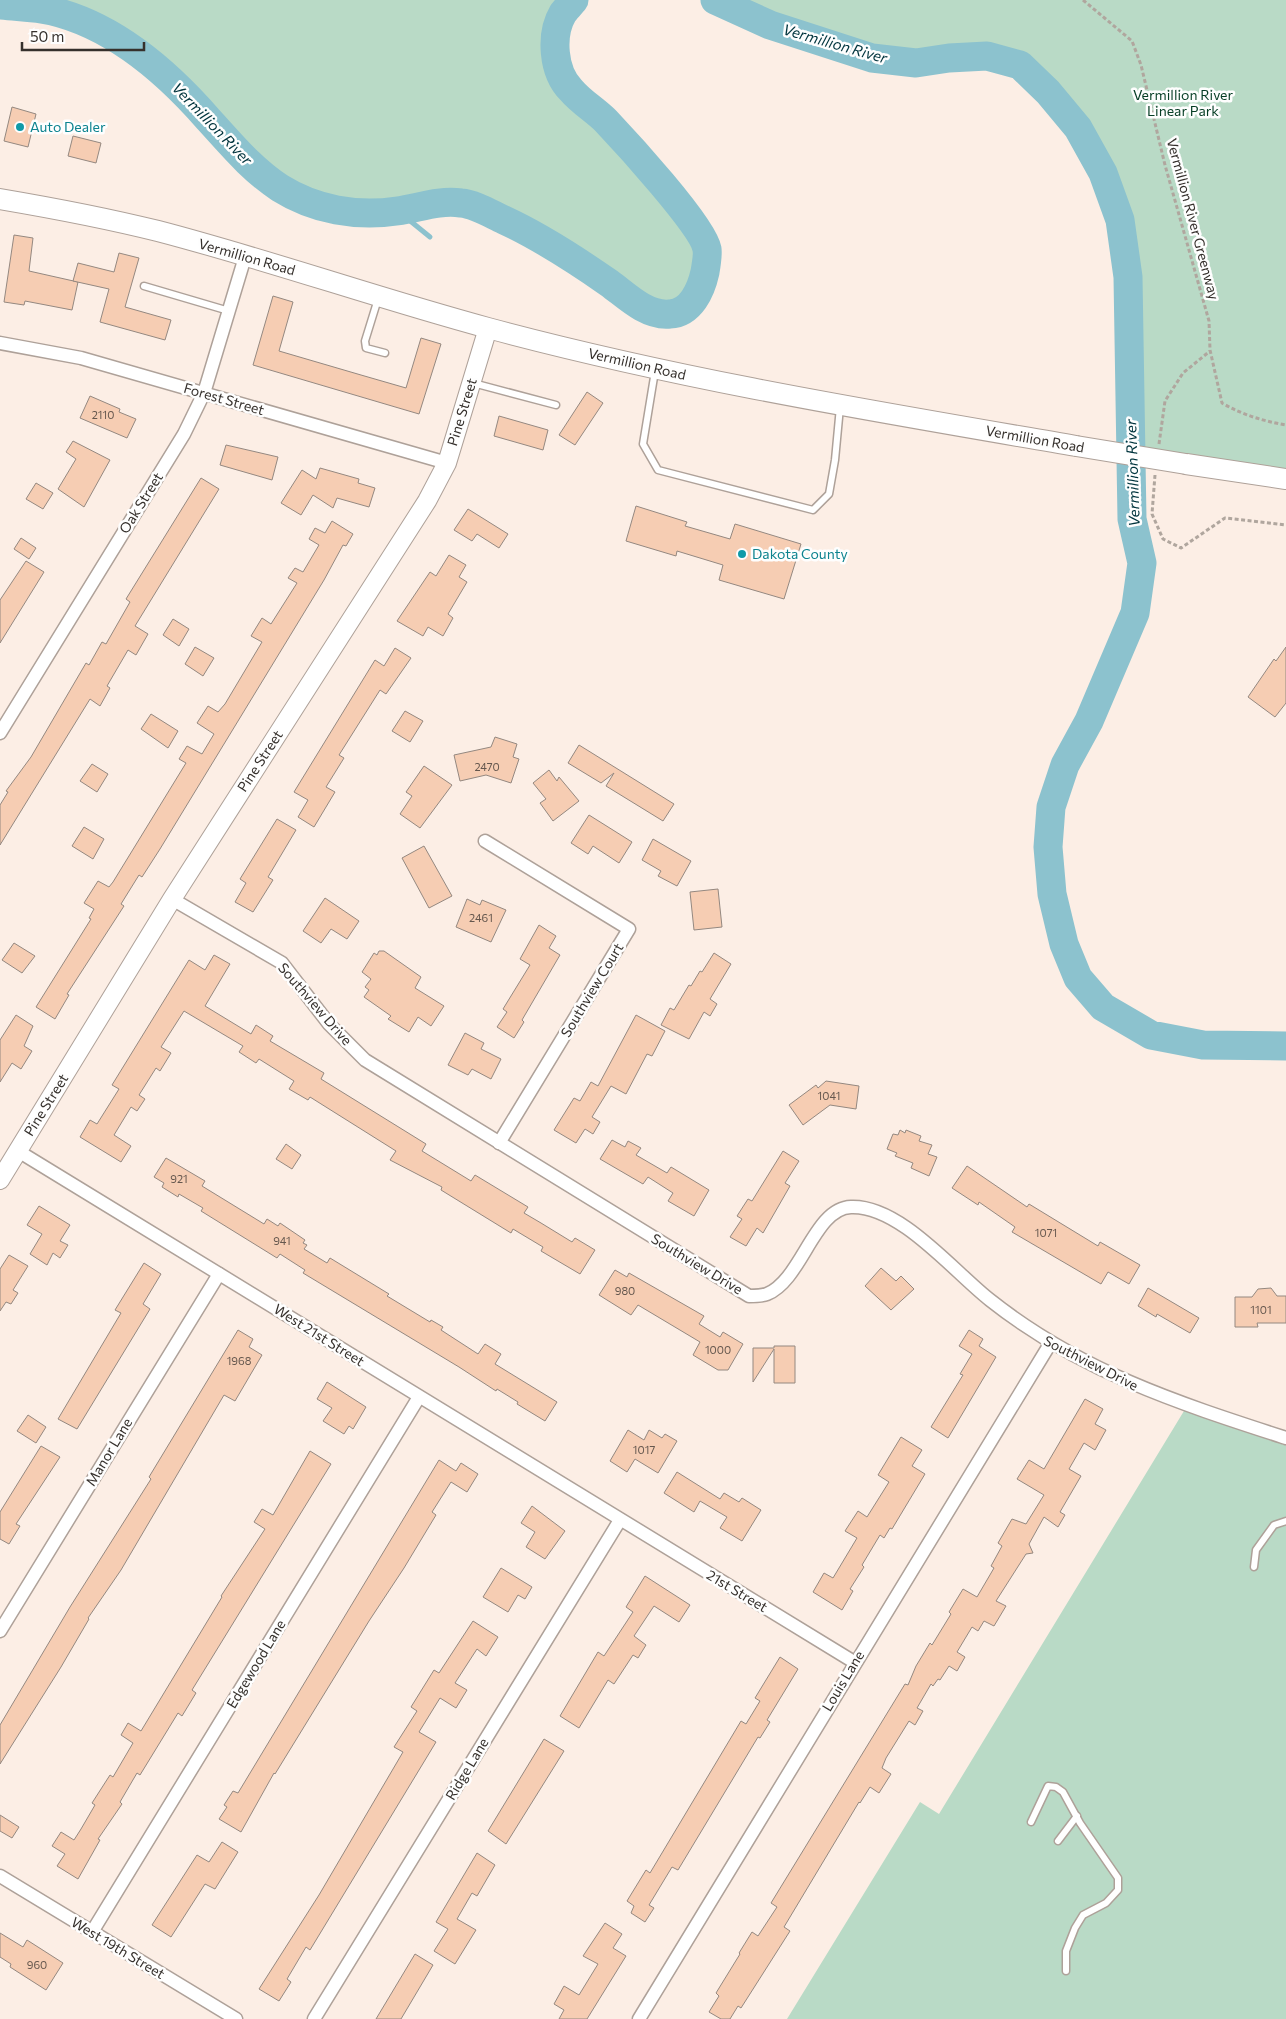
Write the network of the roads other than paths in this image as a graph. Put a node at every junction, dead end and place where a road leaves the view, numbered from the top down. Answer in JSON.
{"nodes":[{"id":1,"x":0,"y":199,"type":"edge"},
{"id":2,"x":245,"y":257,"type":"junction"},
{"id":3,"x":144,"y":286,"type":"dead end"},
{"id":4,"x":378,"y":296,"type":"junction"},
{"id":5,"x":229,"y":312,"type":"junction"},
{"id":6,"x":488,"y":328,"type":"junction"},
{"id":7,"x":0,"y":343,"type":"edge"},
{"id":8,"x":385,"y":353,"type":"dead end"},
{"id":9,"x":655,"y":369,"type":"junction"},
{"id":10,"x":471,"y":382,"type":"junction"},
{"id":11,"x":204,"y":393,"type":"junction"},
{"id":12,"x":556,"y":405,"type":"dead end"},
{"id":13,"x":840,"y":406,"type":"junction"},
{"id":14,"x":446,"y":463,"type":"junction"},
{"id":15,"x":1286,"y":479,"type":"edge"},
{"id":16,"x":0,"y":733,"type":"edge"},
{"id":17,"x":485,"y":841,"type":"dead end"},
{"id":18,"x":172,"y":899,"type":"junction"},
{"id":19,"x":499,"y":1143,"type":"junction"},
{"id":20,"x":18,"y":1151,"type":"junction"},
{"id":21,"x":0,"y":1180,"type":"edge"},
{"id":22,"x":219,"y":1274,"type":"junction"},
{"id":23,"x":1050,"y":1344,"type":"junction"},
{"id":24,"x":419,"y":1397,"type":"junction"},
{"id":25,"x":1286,"y":1438,"type":"edge"},
{"id":26,"x":620,"y":1520,"type":"junction"},
{"id":27,"x":1286,"y":1521,"type":"edge"},
{"id":28,"x":1254,"y":1567,"type":"dead end"},
{"id":29,"x":0,"y":1631,"type":"edge"},
{"id":30,"x":854,"y":1662,"type":"junction"},
{"id":31,"x":1077,"y":1816,"type":"junction"},
{"id":32,"x":1031,"y":1822,"type":"dead end"},
{"id":33,"x":1058,"y":1841,"type":"dead end"},
{"id":34,"x":0,"y":1876,"type":"edge"},
{"id":35,"x":92,"y":1932,"type":"junction"},
{"id":36,"x":1066,"y":1971,"type":"dead end"},
{"id":37,"x":236,"y":2019,"type":"edge"},
{"id":38,"x":314,"y":2019,"type":"edge"},
{"id":39,"x":639,"y":2019,"type":"edge"}],
"edges":[{"from":1,"to":2,"type":"main road","name":"Vermillion Road"},
{"from":2,"to":4,"type":"main road","name":"Vermillion Road"},
{"from":2,"to":5,"type":"street","name":"Oak Street"},
{"from":3,"to":5,"type":"lane"},
{"from":4,"to":6,"type":"main road","name":"Vermillion Road"},
{"from":4,"to":8,"type":"lane"},
{"from":5,"to":11,"type":"street","name":"Oak Street"},
{"from":6,"to":9,"type":"main road","name":"Vermillion Road"},
{"from":6,"to":10,"type":"street","name":"Pine Street"},
{"from":7,"to":11,"type":"street","name":"Forest Street"},
{"from":9,"to":13,"type":"main road","name":"Vermillion Road"},
{"from":9,"to":13,"type":"lane"},
{"from":10,"to":12,"type":"lane"},
{"from":10,"to":14,"type":"street","name":"Pine Street"},
{"from":11,"to":14,"type":"street","name":"Forest Street"},
{"from":11,"to":16,"type":"street","name":"Oak Street"},
{"from":13,"to":15,"type":"main road","name":"Vermillion Road","bridge":true},
{"from":14,"to":18,"type":"street","name":"Pine Street"},
{"from":17,"to":19,"type":"street","name":"Southview Court"},
{"from":18,"to":19,"type":"street","name":"Southview Drive"},
{"from":18,"to":20,"type":"street","name":"Pine Street"},
{"from":19,"to":23,"type":"street","name":"Southview Drive"},
{"from":20,"to":21,"type":"street","name":"Pine Street"},
{"from":20,"to":22,"type":"street","name":"West 21st Street"},
{"from":22,"to":24,"type":"street","name":"West 21st Street"},
{"from":22,"to":29,"type":"street","name":"Manor Lane"},
{"from":23,"to":25,"type":"street","name":"Southview Drive"},
{"from":23,"to":30,"type":"street","name":"Louis Lane"},
{"from":24,"to":26,"type":"street","name":"West 21st Street"},
{"from":24,"to":35,"type":"street","name":"Edgewood Lane"},
{"from":26,"to":30,"type":"street","name":"21st Street"},
{"from":26,"to":38,"type":"street","name":"Ridge Lane"},
{"from":27,"to":28,"type":"lane"},
{"from":30,"to":39,"type":"street","name":"Louis Lane"},
{"from":31,"to":32,"type":"lane"},
{"from":31,"to":33,"type":"lane"},
{"from":31,"to":36,"type":"lane"},
{"from":34,"to":35,"type":"street","name":"West 19th Street"},
{"from":35,"to":37,"type":"street","name":"West 19th Street"}]}
